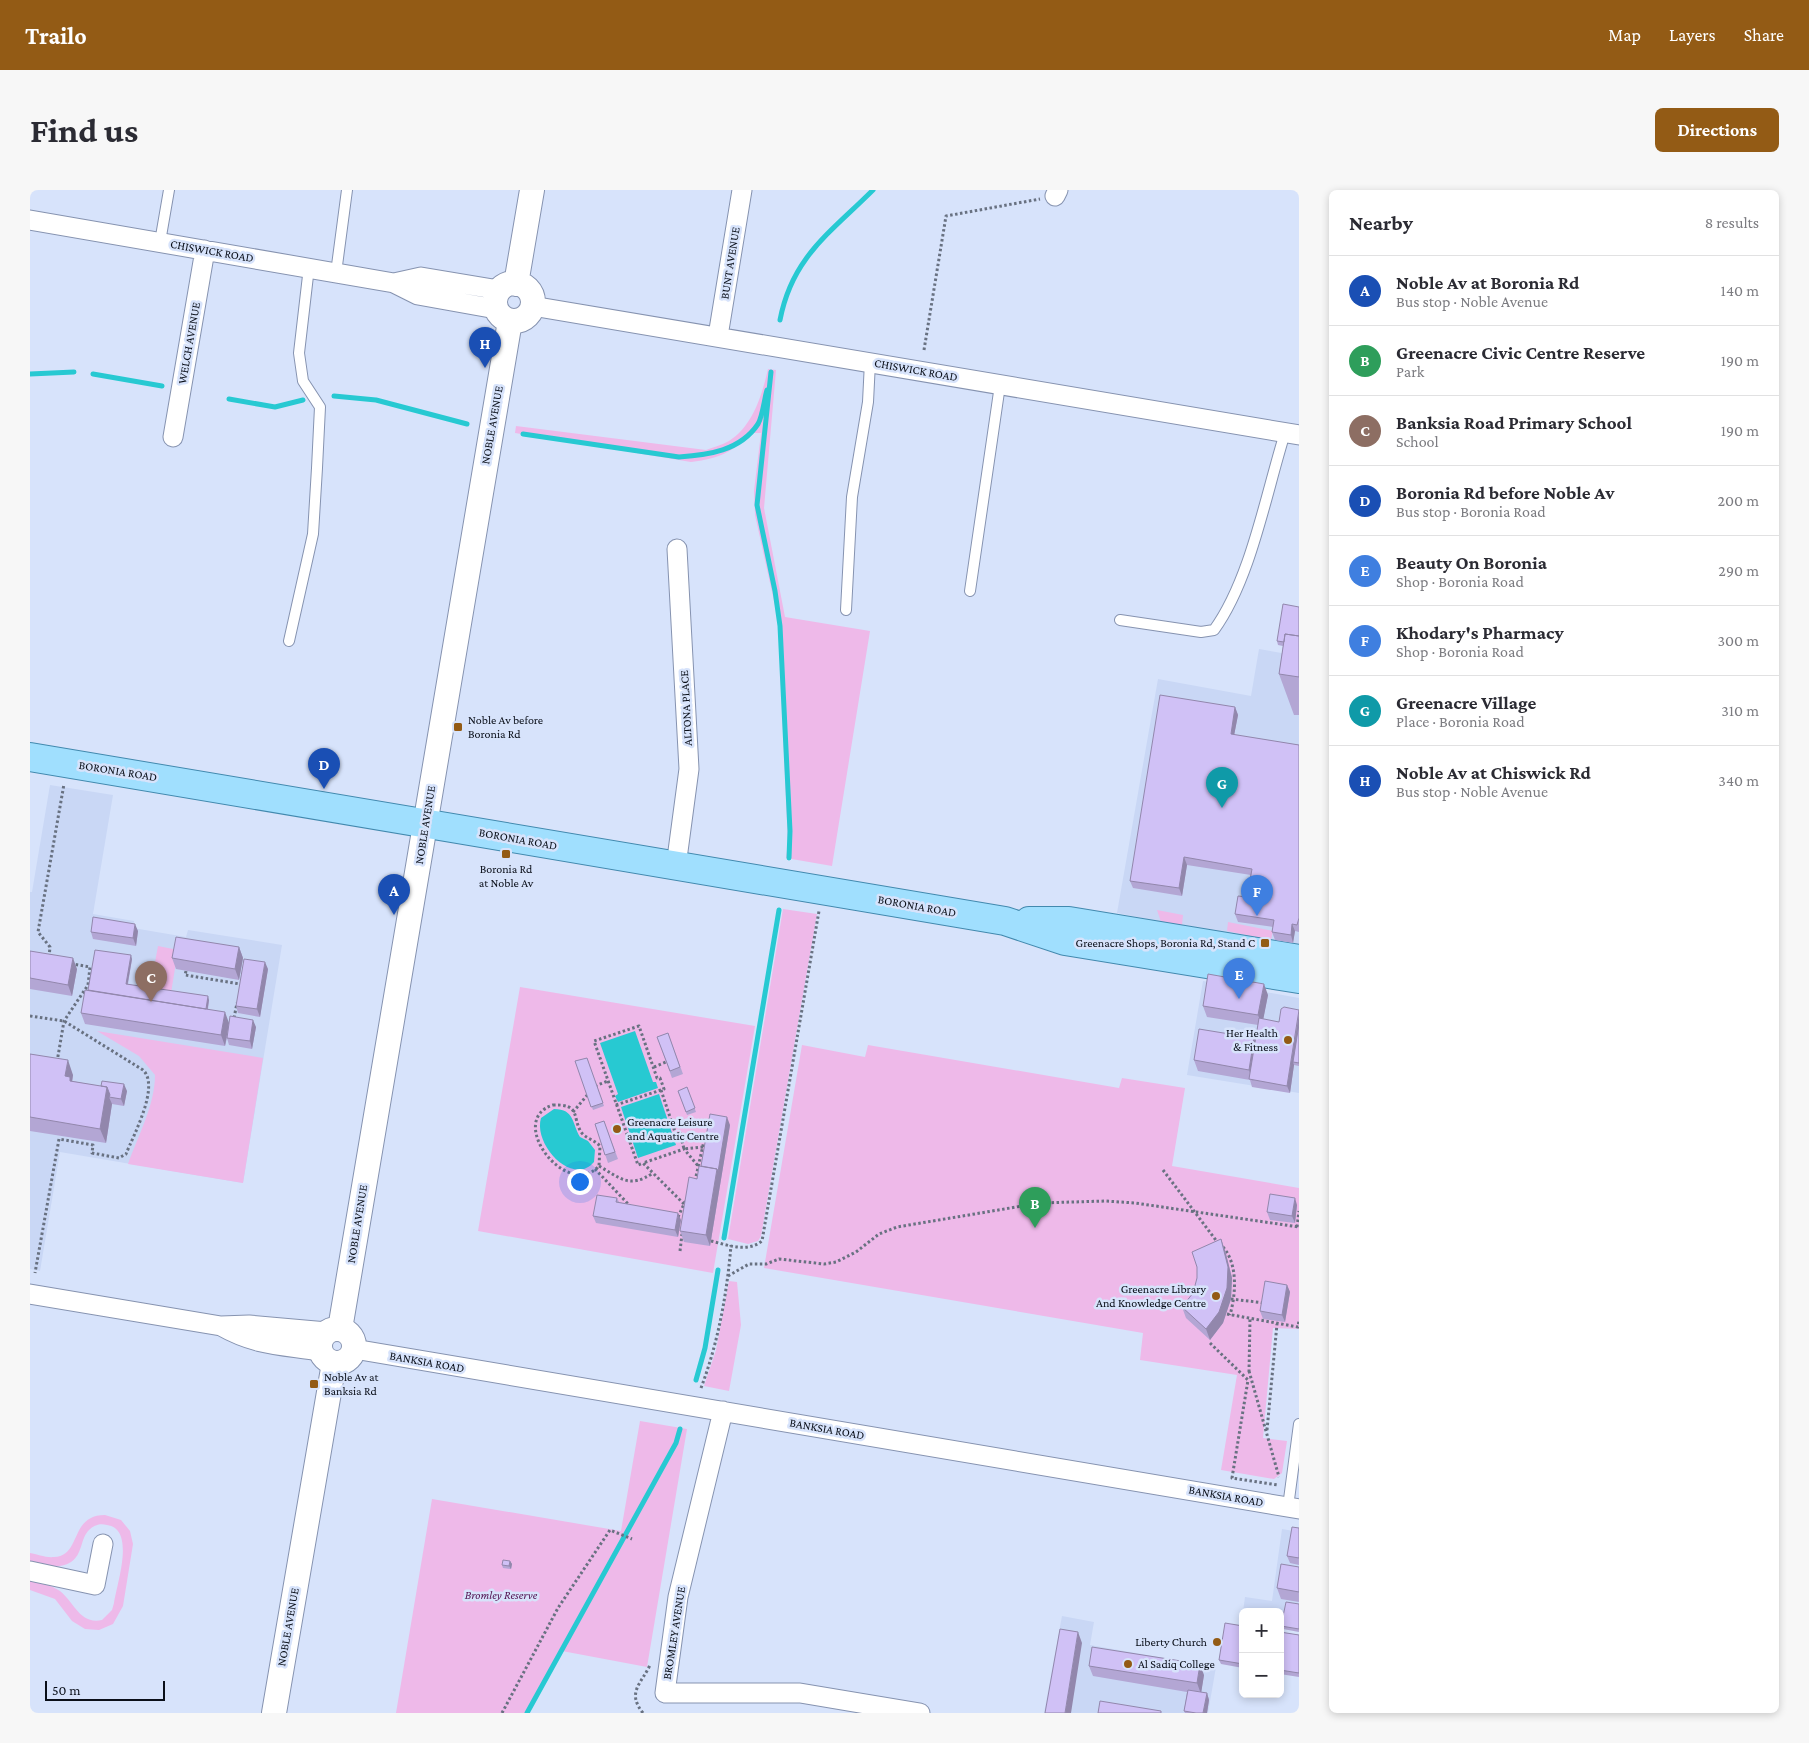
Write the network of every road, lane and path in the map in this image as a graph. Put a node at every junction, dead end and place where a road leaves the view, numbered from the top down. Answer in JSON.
{"nodes":[{"id":1,"x":169,"y":190,"type":"edge"},
{"id":2,"x":347,"y":190,"type":"edge"},
{"id":3,"x":532,"y":190,"type":"edge"},
{"id":4,"x":742,"y":190,"type":"edge"},
{"id":5,"x":1057,"y":193,"type":"edge"},
{"id":6,"x":30,"y":220,"type":"edge"},
{"id":7,"x":160,"y":242,"type":"junction"},
{"id":8,"x":205,"y":250,"type":"junction"},
{"id":9,"x":309,"y":268,"type":"junction"},
{"id":10,"x":336,"y":272,"type":"junction"},
{"id":11,"x":505,"y":301,"type":"junction"},
{"id":12,"x":532,"y":306,"type":"joint"},
{"id":13,"x":718,"y":336,"type":"junction"},
{"id":14,"x":924,"y":350,"type":"dead end"},
{"id":15,"x":870,"y":362,"type":"junction"},
{"id":16,"x":1000,"y":385,"type":"junction"},
{"id":17,"x":1292,"y":434,"type":"edge"},
{"id":18,"x":174,"y":437,"type":"dead end"},
{"id":19,"x":677,"y":549,"type":"dead end"},
{"id":20,"x":970,"y":591,"type":"dead end"},
{"id":21,"x":846,"y":610,"type":"dead end"},
{"id":22,"x":1120,"y":620,"type":"dead end"},
{"id":23,"x":289,"y":642,"type":"dead end"},
{"id":24,"x":30,"y":756,"type":"edge"},
{"id":25,"x":64,"y":784,"type":"dead end"},
{"id":26,"x":425,"y":823,"type":"junction"},
{"id":27,"x":676,"y":866,"type":"junction"},
{"id":28,"x":819,"y":910,"type":"dead end"},
{"id":29,"x":1005,"y":921,"type":"junction"},
{"id":30,"x":1299,"y":959,"type":"edge"},
{"id":31,"x":56,"y":961,"type":"edge"},
{"id":32,"x":65,"y":963,"type":"edge"},
{"id":33,"x":186,"y":971,"type":"edge"},
{"id":34,"x":1299,"y":979,"type":"edge"},
{"id":35,"x":239,"y":993,"type":"edge"},
{"id":36,"x":237,"y":1001,"type":"edge"},
{"id":37,"x":30,"y":1016,"type":"edge"},
{"id":38,"x":225,"y":1016,"type":"edge"},
{"id":39,"x":234,"y":1018,"type":"junction"},
{"id":40,"x":64,"y":1021,"type":"junction"},
{"id":41,"x":237,"y":1024,"type":"edge"},
{"id":42,"x":48,"y":1061,"type":"edge"},
{"id":43,"x":57,"y":1062,"type":"junction"},
{"id":44,"x":666,"y":1062,"type":"edge"},
{"id":45,"x":62,"y":1065,"type":"edge"},
{"id":46,"x":654,"y":1067,"type":"junction"},
{"id":47,"x":608,"y":1081,"type":"junction"},
{"id":48,"x":661,"y":1090,"type":"junction"},
{"id":49,"x":616,"y":1105,"type":"junction"},
{"id":50,"x":573,"y":1112,"type":"junction"},
{"id":51,"x":710,"y":1140,"type":"edge"},
{"id":52,"x":703,"y":1147,"type":"junction"},
{"id":53,"x":684,"y":1149,"type":"junction"},
{"id":54,"x":643,"y":1163,"type":"junction"},
{"id":55,"x":599,"y":1166,"type":"junction"},
{"id":56,"x":699,"y":1167,"type":"junction"},
{"id":57,"x":595,"y":1169,"type":"junction"},
{"id":58,"x":1163,"y":1170,"type":"dead end"},
{"id":59,"x":653,"y":1173,"type":"junction"},
{"id":60,"x":692,"y":1187,"type":"edge"},
{"id":61,"x":616,"y":1192,"type":"junction"},
{"id":62,"x":689,"y":1193,"type":"edge"},
{"id":63,"x":610,"y":1198,"type":"edge"},
{"id":64,"x":684,"y":1204,"type":"junction"},
{"id":65,"x":633,"y":1209,"type":"edge"},
{"id":66,"x":1193,"y":1211,"type":"junction"},
{"id":67,"x":1299,"y":1211,"type":"edge"},
{"id":68,"x":669,"y":1216,"type":"edge"},
{"id":69,"x":678,"y":1217,"type":"junction"},
{"id":70,"x":685,"y":1218,"type":"edge"},
{"id":71,"x":684,"y":1226,"type":"edge"},
{"id":72,"x":1298,"y":1227,"type":"edge"},
{"id":73,"x":711,"y":1242,"type":"dead end"},
{"id":74,"x":732,"y":1245,"type":"junction"},
{"id":75,"x":680,"y":1250,"type":"dead end"},
{"id":76,"x":35,"y":1273,"type":"dead end"},
{"id":77,"x":728,"y":1276,"type":"junction"},
{"id":78,"x":1265,"y":1293,"type":"edge"},
{"id":79,"x":30,"y":1294,"type":"edge"},
{"id":80,"x":1233,"y":1299,"type":"junction"},
{"id":81,"x":1264,"y":1303,"type":"junction"},
{"id":82,"x":1250,"y":1318,"type":"junction"},
{"id":83,"x":1260,"y":1320,"type":"junction"},
{"id":84,"x":1299,"y":1320,"type":"edge"},
{"id":85,"x":1277,"y":1324,"type":"junction"},
{"id":86,"x":1210,"y":1343,"type":"dead end"},
{"id":87,"x":330,"y":1344,"type":"junction"},
{"id":88,"x":354,"y":1350,"type":"joint"},
{"id":89,"x":1250,"y":1372,"type":"junction"},
{"id":90,"x":1248,"y":1380,"type":"junction"},
{"id":91,"x":700,"y":1388,"type":"dead end"},
{"id":92,"x":723,"y":1411,"type":"junction"},
{"id":93,"x":1299,"y":1424,"type":"edge"},
{"id":94,"x":1267,"y":1434,"type":"junction"},
{"id":95,"x":1294,"y":1508,"type":"edge"},
{"id":96,"x":632,"y":1539,"type":"dead end"},
{"id":97,"x":103,"y":1544,"type":"dead end"},
{"id":98,"x":30,"y":1571,"type":"edge"},
{"id":99,"x":274,"y":1713,"type":"edge"},
{"id":100,"x":502,"y":1713,"type":"edge"},
{"id":101,"x":920,"y":1713,"type":"edge"}],
"edges":[{"from":1,"to":7,"type":"lane"},
{"from":2,"to":10,"type":"lane"},
{"from":3,"to":11,"type":"street","name":"NOBLE AVENUE"},
{"from":4,"to":13,"type":"street","name":"BUNT AVENUE"},
{"from":5,"to":14,"type":"path"},
{"from":6,"to":7,"type":"street","name":"CHISWICK ROAD"},
{"from":7,"to":8,"type":"street","name":"CHISWICK ROAD"},
{"from":8,"to":9,"type":"street","name":"CHISWICK ROAD"},
{"from":8,"to":18,"type":"street","name":"WELCH AVENUE"},
{"from":9,"to":10,"type":"street","name":"CHISWICK ROAD"},
{"from":9,"to":23,"type":"lane"},
{"from":10,"to":11,"type":"street","name":"CHISWICK ROAD"},
{"from":11,"to":12,"type":"street"},
{"from":11,"to":26,"type":"street","name":"NOBLE AVENUE"},
{"from":12,"to":13,"type":"street","name":"CHISWICK ROAD"},
{"from":13,"to":15,"type":"street","name":"CHISWICK ROAD"},
{"from":15,"to":16,"type":"street","name":"CHISWICK ROAD"},
{"from":15,"to":21,"type":"lane"},
{"from":16,"to":17,"type":"street","name":"CHISWICK ROAD"},
{"from":16,"to":20,"type":"lane"},
{"from":17,"to":22,"type":"lane"},
{"from":19,"to":27,"type":"street","name":"ALTONA PLACE"},
{"from":24,"to":26,"type":"main road","name":"BORONIA ROAD"},
{"from":25,"to":31,"type":"path"},
{"from":26,"to":27,"type":"main road","name":"BORONIA ROAD"},
{"from":26,"to":87,"type":"street","name":"NOBLE AVENUE"},
{"from":27,"to":29,"type":"main road","name":"BORONIA ROAD"},
{"from":28,"to":74,"type":"path"},
{"from":29,"to":30,"type":"main road","name":"BORONIA ROAD"},
{"from":29,"to":34,"type":"main road","name":"BORONIA ROAD"},
{"from":32,"to":40,"type":"path"},
{"from":33,"to":35,"type":"path"},
{"from":36,"to":39,"type":"path"},
{"from":37,"to":40,"type":"path"},
{"from":38,"to":39,"type":"path"},
{"from":39,"to":41,"type":"path"},
{"from":40,"to":43,"type":"path"},
{"from":40,"to":76,"type":"path"},
{"from":42,"to":43,"type":"path"},
{"from":43,"to":45,"type":"path"},
{"from":44,"to":46,"type":"path"},
{"from":46,"to":47,"type":"path"},
{"from":46,"to":48,"type":"path"},
{"from":47,"to":49,"type":"path"},
{"from":47,"to":50,"type":"path"},
{"from":48,"to":49,"type":"path"},
{"from":48,"to":53,"type":"path"},
{"from":49,"to":54,"type":"path"},
{"from":50,"to":55,"type":"path"},
{"from":50,"to":57,"type":"path"},
{"from":51,"to":52,"type":"path"},
{"from":52,"to":53,"type":"path"},
{"from":52,"to":56,"type":"path"},
{"from":53,"to":54,"type":"path"},
{"from":53,"to":56,"type":"path"},
{"from":54,"to":59,"type":"path"},
{"from":55,"to":57,"type":"path"},
{"from":55,"to":59,"type":"path"},
{"from":56,"to":60,"type":"path"},
{"from":57,"to":61,"type":"path"},
{"from":58,"to":66,"type":"path"},
{"from":59,"to":64,"type":"path"},
{"from":61,"to":63,"type":"path"},
{"from":61,"to":65,"type":"path"},
{"from":62,"to":64,"type":"path"},
{"from":64,"to":69,"type":"path"},
{"from":66,"to":72,"type":"path"},
{"from":66,"to":77,"type":"path"},
{"from":66,"to":80,"type":"path"},
{"from":67,"to":72,"type":"path"},
{"from":68,"to":69,"type":"path"},
{"from":69,"to":70,"type":"path"},
{"from":71,"to":75,"type":"path"},
{"from":73,"to":74,"type":"path"},
{"from":74,"to":77,"type":"path"},
{"from":77,"to":91,"type":"path"},
{"from":78,"to":81,"type":"path"},
{"from":79,"to":87,"type":"street"},
{"from":80,"to":81,"type":"path"},
{"from":80,"to":82,"type":"path"},
{"from":81,"to":83,"type":"path"},
{"from":82,"to":83,"type":"path"},
{"from":82,"to":89,"type":"path"},
{"from":83,"to":85,"type":"path"},
{"from":84,"to":85,"type":"path"},
{"from":85,"to":94,"type":"path"},
{"from":86,"to":90,"type":"path"},
{"from":87,"to":88,"type":"street"},
{"from":87,"to":99,"type":"street","name":"NOBLE AVENUE"},
{"from":88,"to":92,"type":"street","name":"BANKSIA ROAD"},
{"from":89,"to":90,"type":"path"},
{"from":89,"to":94,"type":"path"},
{"from":90,"to":94,"type":"path"},
{"from":92,"to":95,"type":"street","name":"BANKSIA ROAD"},
{"from":92,"to":101,"type":"street","name":"BROMLEY AVENUE"},
{"from":93,"to":95,"type":"lane"},
{"from":96,"to":100,"type":"path"},
{"from":97,"to":98,"type":"street"}]}
